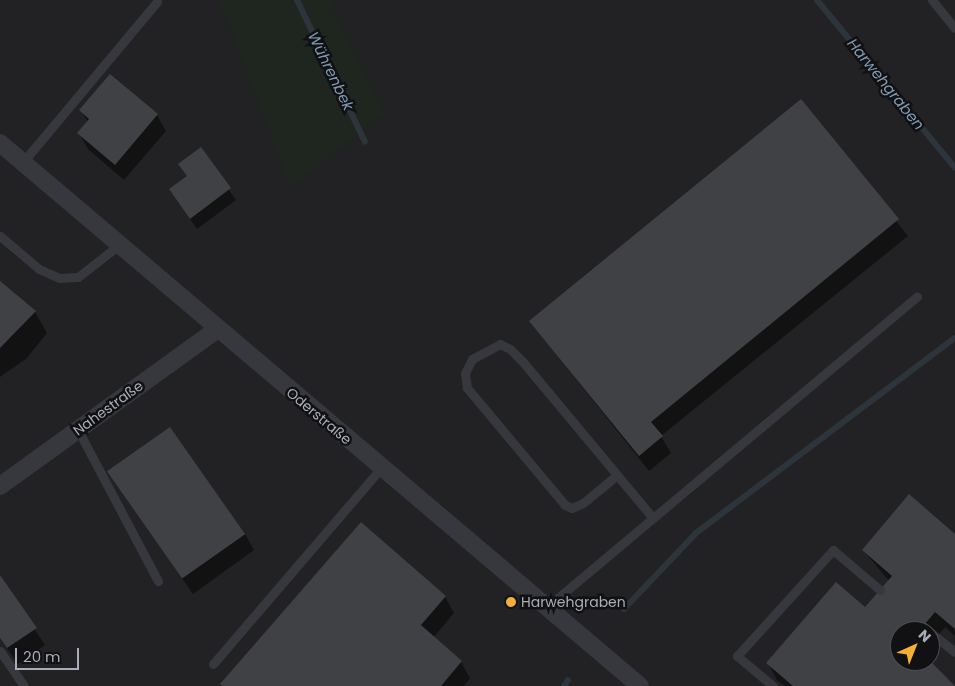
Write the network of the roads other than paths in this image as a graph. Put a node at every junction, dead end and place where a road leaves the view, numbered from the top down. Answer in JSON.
{"nodes":[{"id":1,"x":932,"y":0,"type":"edge"},
{"id":2,"x":157,"y":2,"type":"dead end"},
{"id":3,"x":955,"y":28,"type":"edge"},
{"id":4,"x":0,"y":143,"type":"edge"},
{"id":5,"x":23,"y":162,"type":"junction"},
{"id":6,"x":0,"y":236,"type":"edge"},
{"id":7,"x":119,"y":245,"type":"junction"},
{"id":8,"x":917,"y":296,"type":"dead end"},
{"id":9,"x":216,"y":330,"type":"junction"},
{"id":10,"x":78,"y":430,"type":"junction"},
{"id":11,"x":381,"y":468,"type":"junction"},
{"id":12,"x":617,"y":475,"type":"junction"},
{"id":13,"x":0,"y":486,"type":"edge"},
{"id":14,"x":653,"y":518,"type":"junction"},
{"id":15,"x":158,"y":581,"type":"dead end"},
{"id":16,"x":880,"y":590,"type":"dead end"},
{"id":17,"x":547,"y":607,"type":"junction"},
{"id":18,"x":940,"y":640,"type":"edge"},
{"id":19,"x":0,"y":651,"type":"edge"},
{"id":20,"x":955,"y":652,"type":"edge"},
{"id":21,"x":213,"y":664,"type":"dead end"},
{"id":22,"x":24,"y":686,"type":"edge"},
{"id":23,"x":640,"y":686,"type":"edge"},
{"id":24,"x":772,"y":686,"type":"edge"}],
"edges":[{"from":1,"to":3,"type":"lane"},
{"from":2,"to":5,"type":"lane"},
{"from":4,"to":5,"type":"street","name":"Oderstraße"},
{"from":5,"to":7,"type":"street","name":"Oderstraße"},
{"from":6,"to":7,"type":"lane"},
{"from":7,"to":9,"type":"street","name":"Oderstraße"},
{"from":8,"to":14,"type":"lane"},
{"from":9,"to":10,"type":"street","name":"Nahestraße"},
{"from":9,"to":11,"type":"street","name":"Oderstraße"},
{"from":10,"to":13,"type":"street","name":"Nahestraße"},
{"from":10,"to":15,"type":"lane"},
{"from":11,"to":17,"type":"street","name":"Oderstraße"},
{"from":11,"to":21,"type":"lane"},
{"from":12,"to":12,"type":"lane"},
{"from":12,"to":14,"type":"lane"},
{"from":14,"to":17,"type":"lane"},
{"from":16,"to":24,"type":"lane"},
{"from":17,"to":23,"type":"street","name":"Oderstraße"},
{"from":18,"to":20,"type":"lane"},
{"from":19,"to":22,"type":"lane"}]}
